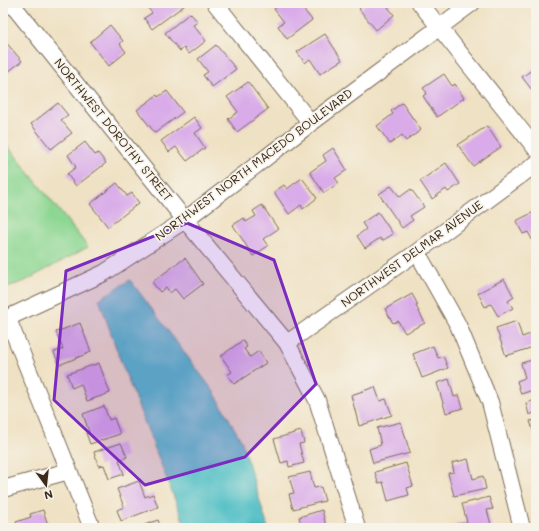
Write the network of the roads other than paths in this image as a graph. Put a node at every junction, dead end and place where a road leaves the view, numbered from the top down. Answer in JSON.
{"nodes":[{"id":1,"x":11,"y":3,"type":"edge"},
{"id":2,"x":215,"y":3,"type":"edge"},
{"id":3,"x":420,"y":3,"type":"edge"},
{"id":4,"x":472,"y":3,"type":"edge"},
{"id":5,"x":439,"y":27,"type":"junction"},
{"id":6,"x":311,"y":123,"type":"junction"},
{"id":7,"x":536,"y":149,"type":"edge"},
{"id":8,"x":536,"y":164,"type":"edge"},
{"id":9,"x":185,"y":220,"type":"junction"},
{"id":10,"x":417,"y":252,"type":"junction"},
{"id":11,"x":6,"y":320,"type":"edge"},
{"id":12,"x":287,"y":343,"type":"junction"},
{"id":13,"x":70,"y":471,"type":"junction"},
{"id":14,"x":3,"y":489,"type":"edge"},
{"id":15,"x":92,"y":528,"type":"edge"},
{"id":16,"x":357,"y":528,"type":"edge"},
{"id":17,"x":522,"y":528,"type":"edge"}],
"edges":[{"from":1,"to":9,"type":"street","name":"NORTHWEST DOROTHY STREET"},
{"from":2,"to":6,"type":"street"},
{"from":3,"to":5,"type":"street"},
{"from":4,"to":5,"type":"street","name":"NORTHWEST NORTH MACEDO BOULEVARD"},
{"from":5,"to":6,"type":"street","name":"NORTHWEST NORTH MACEDO BOULEVARD"},
{"from":5,"to":7,"type":"street"},
{"from":6,"to":9,"type":"street","name":"NORTHWEST NORTH MACEDO BOULEVARD"},
{"from":8,"to":10,"type":"street","name":"NORTHWEST DELMAR AVENUE"},
{"from":9,"to":11,"type":"street","name":"NORTHWEST NORTH MACEDO BOULEVARD"},
{"from":9,"to":12,"type":"street","name":"NORTHWEST DOROTHY STREET"},
{"from":10,"to":12,"type":"street","name":"NORTHWEST DELMAR AVENUE"},
{"from":10,"to":17,"type":"street"},
{"from":11,"to":13,"type":"street"},
{"from":12,"to":16,"type":"street","name":"NORTHWEST DOROTHY STREET"},
{"from":13,"to":14,"type":"street"},
{"from":13,"to":15,"type":"street"}]}
